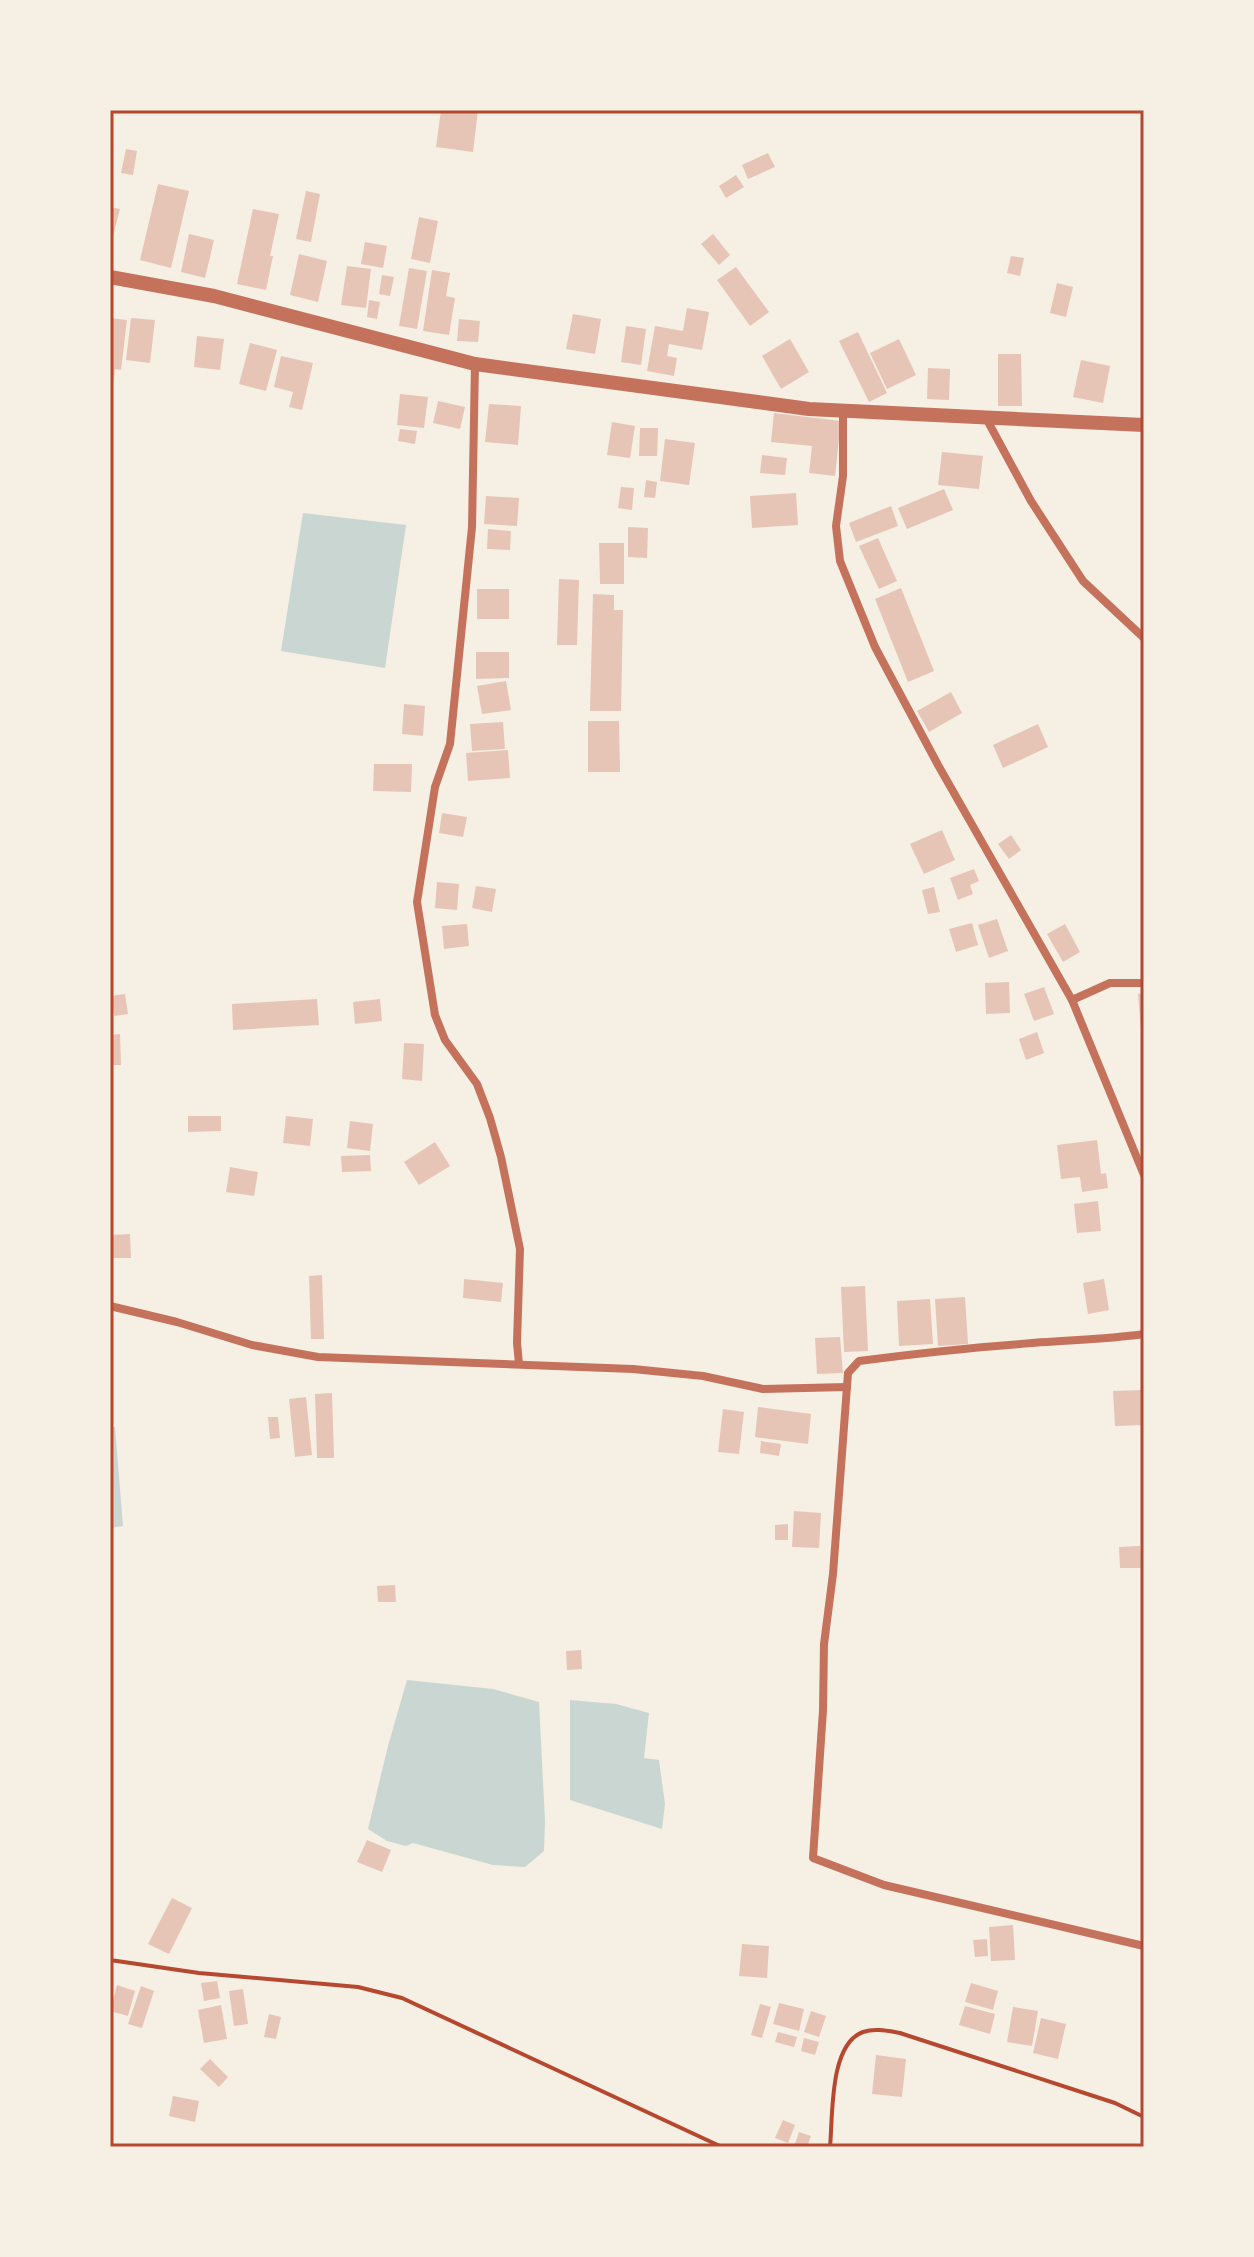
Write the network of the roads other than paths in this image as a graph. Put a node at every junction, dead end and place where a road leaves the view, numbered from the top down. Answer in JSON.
{"nodes":[{"id":1,"x":110,"y":277,"type":"edge"},
{"id":2,"x":475,"y":364,"type":"junction"},
{"id":3,"x":843,"y":411,"type":"junction"},
{"id":4,"x":986,"y":418,"type":"junction"},
{"id":5,"x":1144,"y":425,"type":"edge"},
{"id":6,"x":1144,"y":638,"type":"edge"},
{"id":7,"x":1144,"y":983,"type":"edge"},
{"id":8,"x":1072,"y":1000,"type":"junction"},
{"id":9,"x":1144,"y":1175,"type":"edge"},
{"id":10,"x":110,"y":1306,"type":"edge"},
{"id":11,"x":1144,"y":1334,"type":"edge"},
{"id":12,"x":519,"y":1364,"type":"junction"},
{"id":13,"x":847,"y":1387,"type":"junction"},
{"id":14,"x":1144,"y":1946,"type":"edge"}],
"edges":[{"from":1,"to":2,"type":"street"},
{"from":2,"to":3,"type":"street"},
{"from":2,"to":12,"type":"street"},
{"from":3,"to":4,"type":"street"},
{"from":3,"to":8,"type":"street"},
{"from":4,"to":5,"type":"street"},
{"from":4,"to":6,"type":"street"},
{"from":7,"to":8,"type":"street"},
{"from":8,"to":9,"type":"street"},
{"from":10,"to":12,"type":"street"},
{"from":11,"to":13,"type":"street"},
{"from":12,"to":13,"type":"street"},
{"from":13,"to":14,"type":"street"}]}
